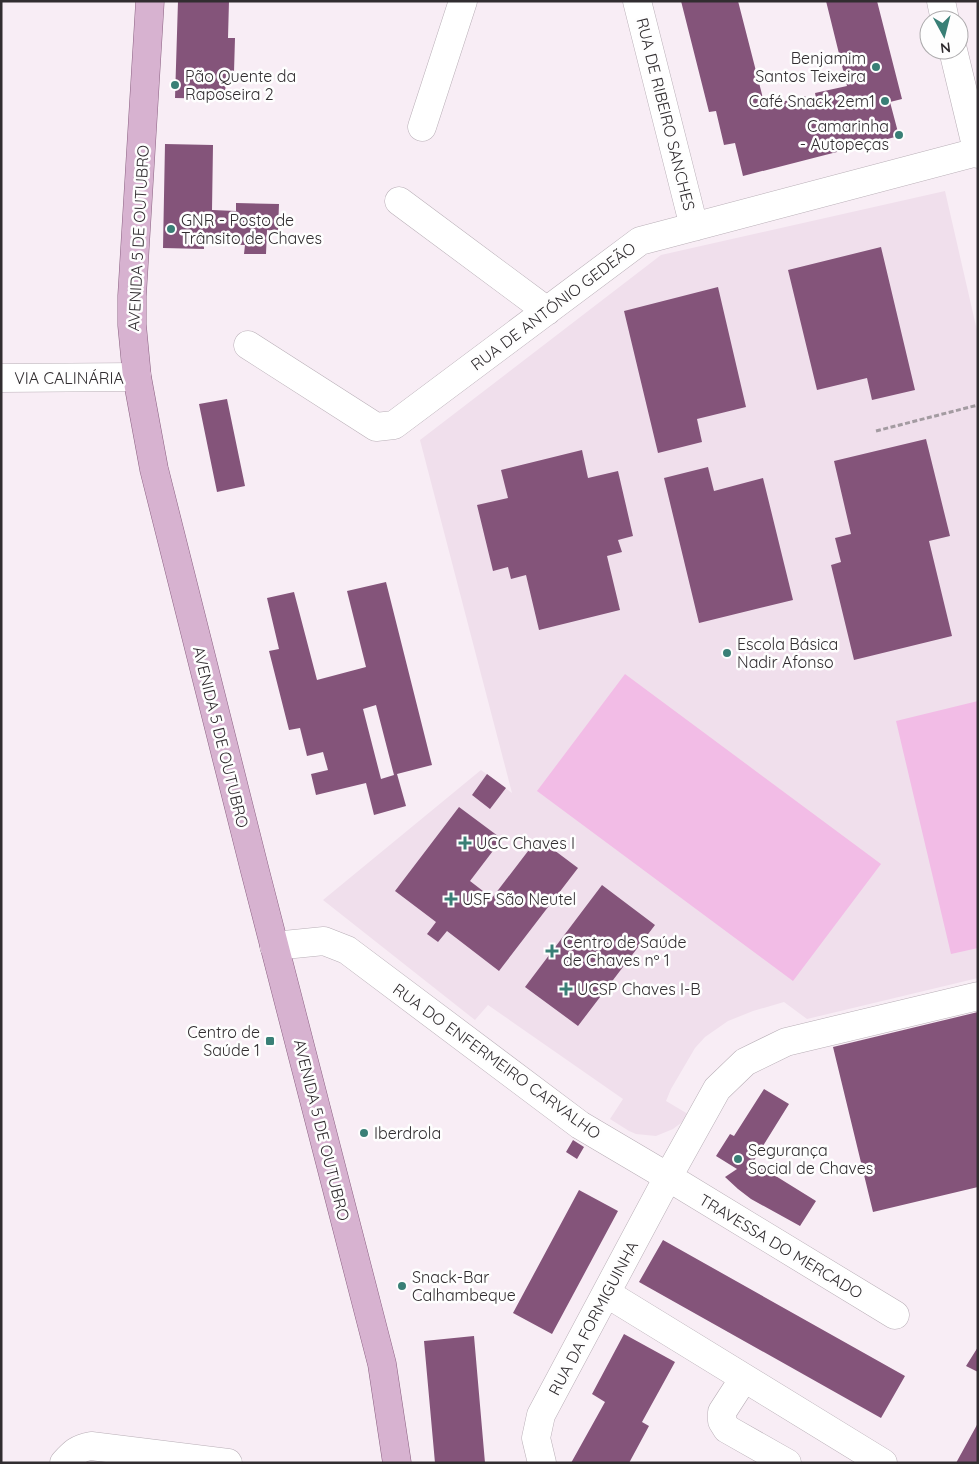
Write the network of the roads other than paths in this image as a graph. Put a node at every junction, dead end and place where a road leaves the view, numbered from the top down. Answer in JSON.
{"nodes":[{"id":1,"x":150,"y":1,"type":"edge"},
{"id":2,"x":463,"y":1,"type":"edge"},
{"id":3,"x":637,"y":1,"type":"edge"},
{"id":4,"x":963,"y":63,"type":"edge"},
{"id":5,"x":422,"y":127,"type":"dead end"},
{"id":6,"x":978,"y":153,"type":"edge"},
{"id":7,"x":399,"y":201,"type":"dead end"},
{"id":8,"x":694,"y":227,"type":"junction"},
{"id":9,"x":547,"y":311,"type":"junction"},
{"id":10,"x":248,"y":345,"type":"dead end"},
{"id":11,"x":137,"y":377,"type":"junction"},
{"id":12,"x":1,"y":378,"type":"edge"},
{"id":13,"x":274,"y":946,"type":"junction"},
{"id":14,"x":978,"y":996,"type":"edge"},
{"id":15,"x":668,"y":1178,"type":"junction"},
{"id":16,"x":606,"y":1293,"type":"junction"},
{"id":17,"x":895,"y":1315,"type":"dead end"},
{"id":18,"x":744,"y":1378,"type":"junction"},
{"id":19,"x":64,"y":1463,"type":"edge"},
{"id":20,"x":228,"y":1463,"type":"edge"},
{"id":21,"x":397,"y":1463,"type":"edge"},
{"id":22,"x":542,"y":1463,"type":"edge"},
{"id":23,"x":787,"y":1463,"type":"edge"},
{"id":24,"x":883,"y":1463,"type":"edge"}],
"edges":[{"from":1,"to":11,"type":"main road","name":"AVENIDA 5 DE OUTUBRO"},
{"from":2,"to":5,"type":"street"},
{"from":3,"to":8,"type":"street","name":"RUA DE RIBEIRO SANCHES"},
{"from":4,"to":6,"type":"street"},
{"from":6,"to":8,"type":"street","name":"RUA DE ANTÓNIO GEDEÃO"},
{"from":7,"to":9,"type":"street"},
{"from":8,"to":9,"type":"street","name":"RUA DE ANTÓNIO GEDEÃO"},
{"from":9,"to":10,"type":"street","name":"RUA DE ANTÓNIO GEDEÃO"},
{"from":11,"to":12,"type":"street","name":"VIA CALINÁRIA"},
{"from":11,"to":13,"type":"main road","name":"AVENIDA 5 DE OUTUBRO"},
{"from":13,"to":15,"type":"street","name":"RUA DO ENFERMEIRO CARVALHO"},
{"from":13,"to":21,"type":"main road","name":"AVENIDA 5 DE OUTUBRO"},
{"from":14,"to":15,"type":"street"},
{"from":15,"to":16,"type":"street","name":"RUA DA FORMIGUINHA"},
{"from":15,"to":17,"type":"street","name":"TRAVESSA DO MERCADO"},
{"from":16,"to":18,"type":"street"},
{"from":16,"to":22,"type":"street","name":"RUA DA FORMIGUINHA"},
{"from":18,"to":23,"type":"street"},
{"from":18,"to":24,"type":"street"},
{"from":19,"to":20,"type":"street"}]}
